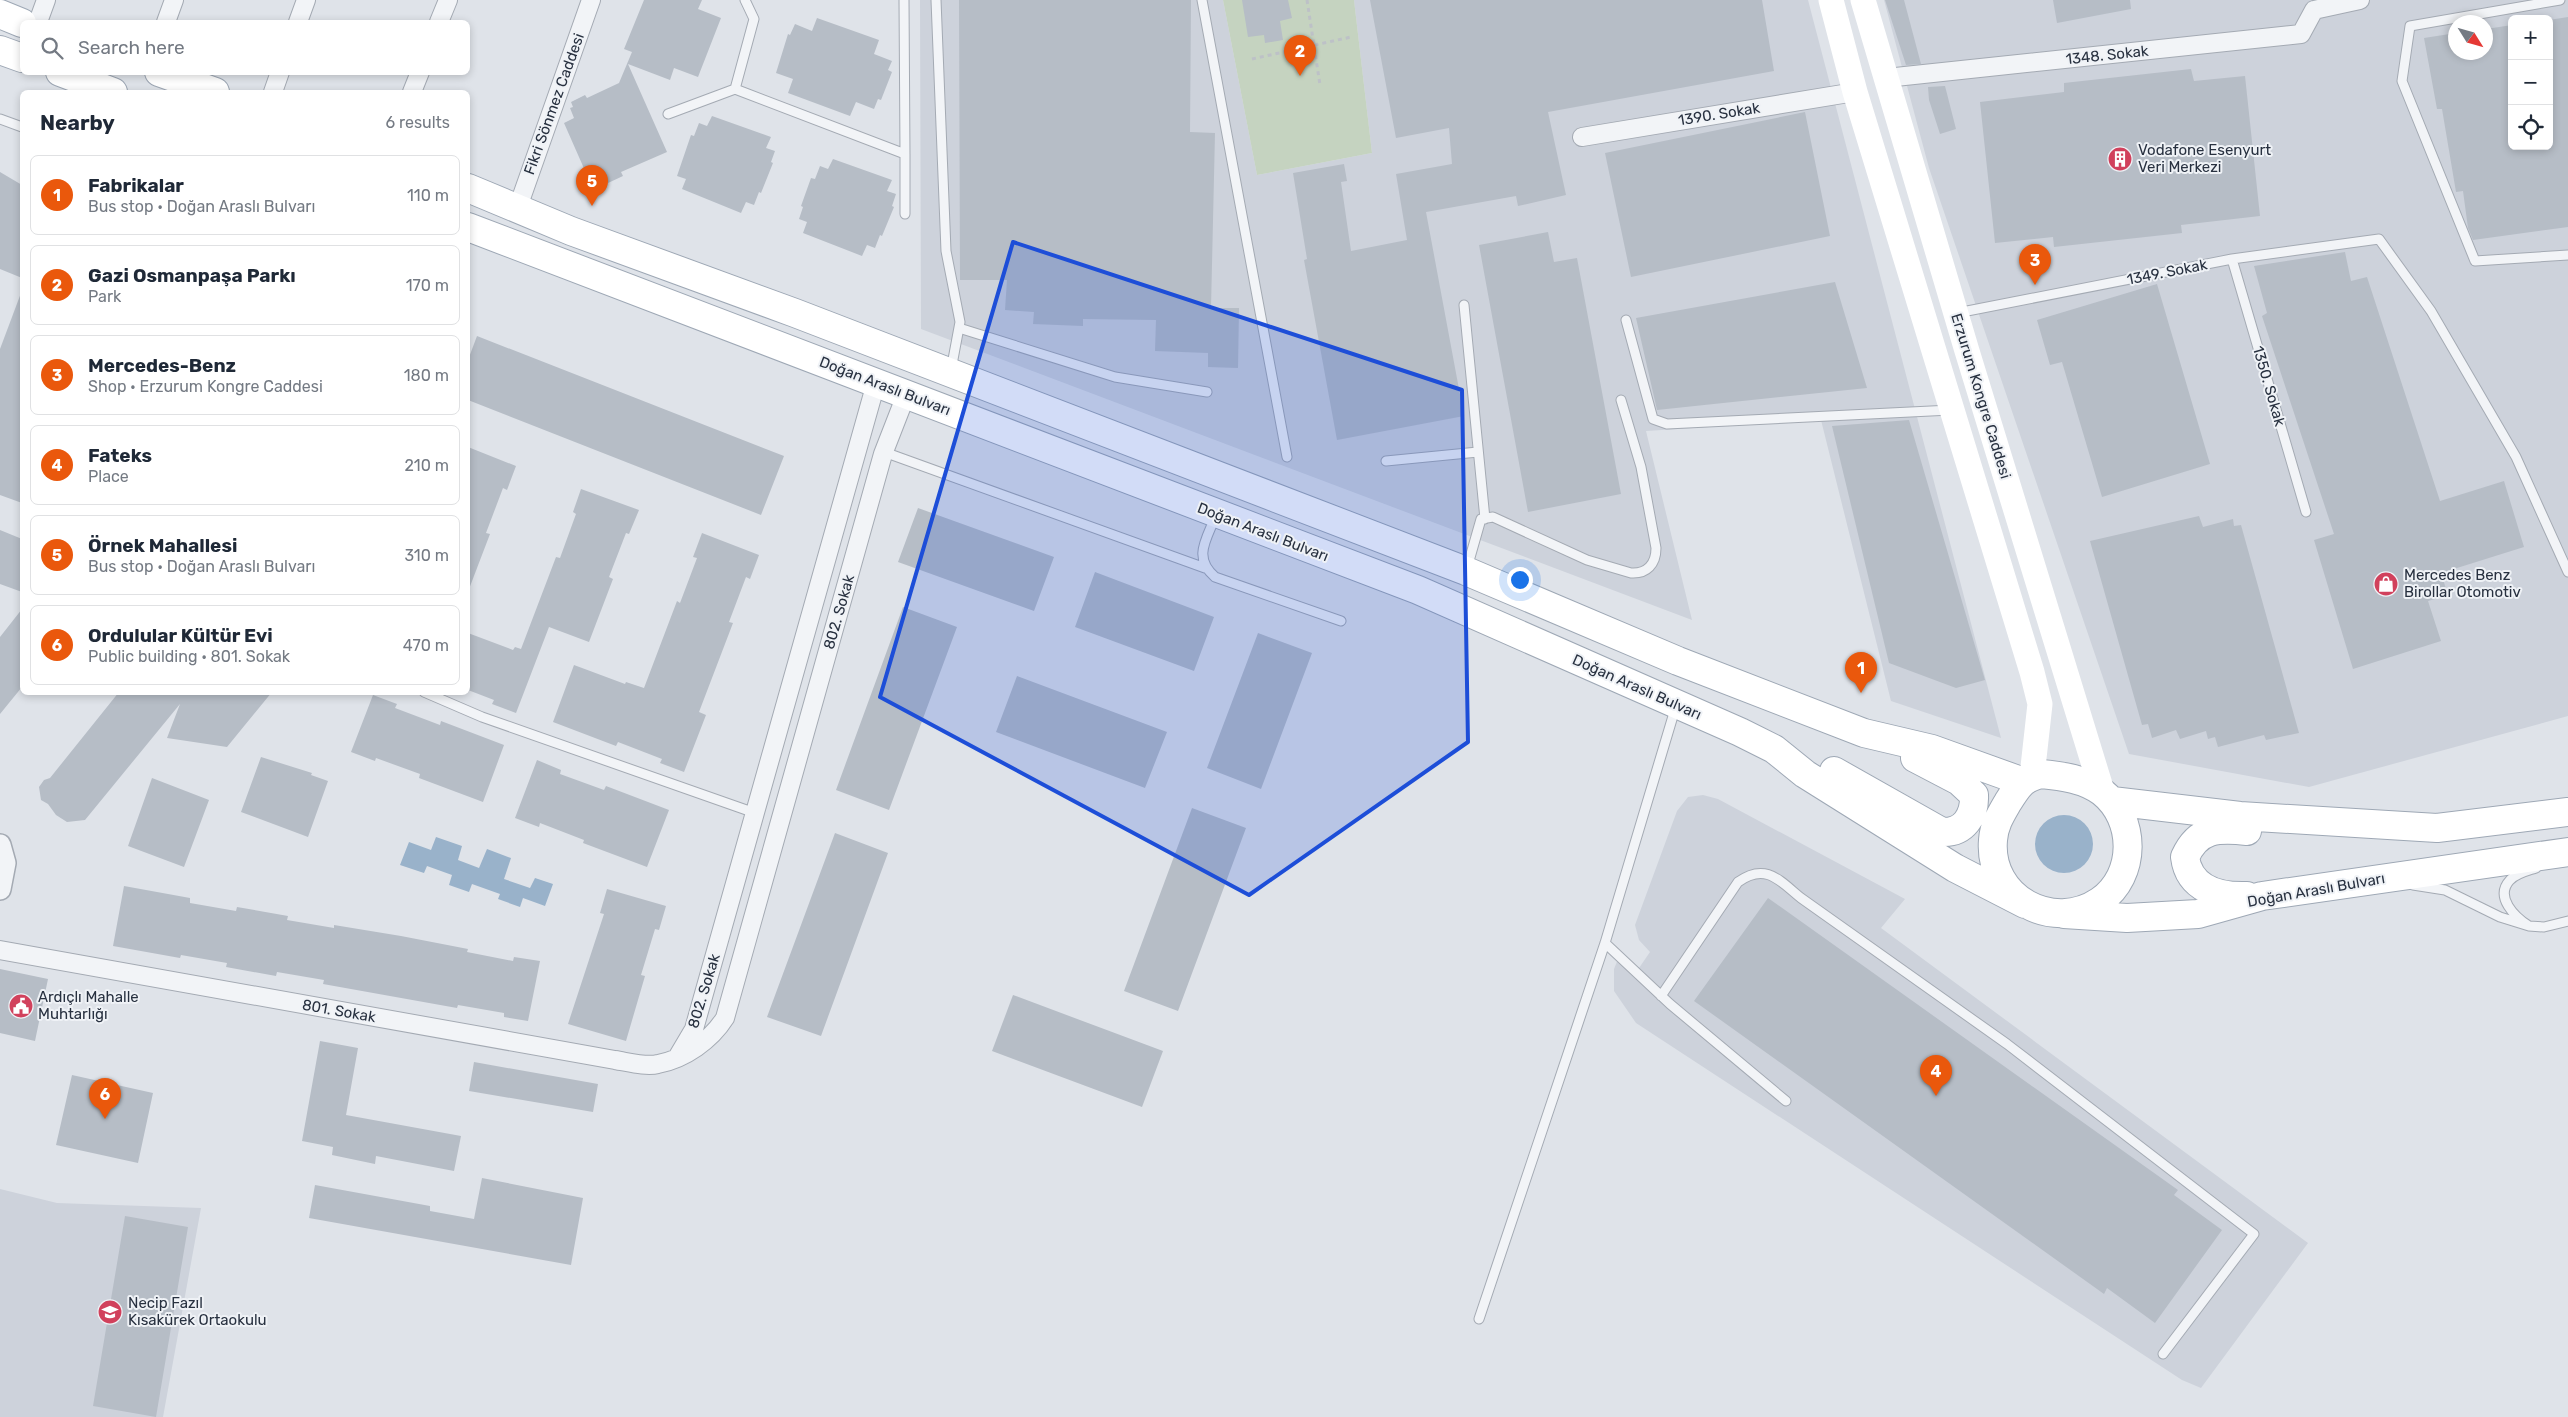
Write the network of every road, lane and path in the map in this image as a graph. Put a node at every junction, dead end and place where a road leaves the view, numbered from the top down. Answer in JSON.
{"nodes":[{"id":1,"x":46,"y":0,"type":"edge"},
{"id":2,"x":174,"y":0,"type":"edge"},
{"id":3,"x":306,"y":0,"type":"edge"},
{"id":4,"x":448,"y":0,"type":"edge"},
{"id":5,"x":591,"y":0,"type":"edge"},
{"id":6,"x":744,"y":0,"type":"edge"},
{"id":7,"x":904,"y":0,"type":"edge"},
{"id":8,"x":936,"y":0,"type":"edge"},
{"id":9,"x":1202,"y":0,"type":"edge"},
{"id":10,"x":1307,"y":0,"type":"edge"},
{"id":11,"x":1831,"y":0,"type":"edge"},
{"id":12,"x":1863,"y":0,"type":"edge"},
{"id":13,"x":2360,"y":0,"type":"edge"},
{"id":14,"x":2560,"y":0,"type":"edge"},
{"id":15,"x":2312,"y":5,"type":"edge"},
{"id":16,"x":0,"y":14,"type":"edge"},
{"id":17,"x":39,"y":20,"type":"edge"},
{"id":18,"x":167,"y":20,"type":"edge"},
{"id":19,"x":299,"y":20,"type":"edge"},
{"id":20,"x":440,"y":20,"type":"edge"},
{"id":21,"x":20,"y":22,"type":"edge"},
{"id":22,"x":1351,"y":37,"type":"dead end"},
{"id":23,"x":1314,"y":45,"type":"junction"},
{"id":24,"x":0,"y":50,"type":"edge"},
{"id":25,"x":20,"y":57,"type":"edge"},
{"id":26,"x":1252,"y":59,"type":"dead end"},
{"id":27,"x":68,"y":75,"type":"edge"},
{"id":28,"x":167,"y":75,"type":"edge"},
{"id":29,"x":279,"y":75,"type":"edge"},
{"id":30,"x":419,"y":75,"type":"edge"},
{"id":31,"x":1886,"y":78,"type":"junction"},
{"id":32,"x":1320,"y":85,"type":"dead end"},
{"id":33,"x":735,"y":89,"type":"junction"},
{"id":34,"x":108,"y":90,"type":"edge"},
{"id":35,"x":209,"y":90,"type":"edge"},
{"id":36,"x":274,"y":90,"type":"edge"},
{"id":37,"x":413,"y":90,"type":"edge"},
{"id":38,"x":1855,"y":92,"type":"junction"},
{"id":39,"x":668,"y":114,"type":"dead end"},
{"id":40,"x":0,"y":119,"type":"edge"},
{"id":41,"x":20,"y":126,"type":"edge"},
{"id":42,"x":1582,"y":137,"type":"dead end"},
{"id":43,"x":905,"y":154,"type":"junction"},
{"id":44,"x":470,"y":189,"type":"edge"},
{"id":45,"x":518,"y":207,"type":"junction"},
{"id":46,"x":905,"y":214,"type":"dead end"},
{"id":47,"x":470,"y":228,"type":"edge"},
{"id":48,"x":2568,"y":255,"type":"edge"},
{"id":49,"x":2232,"y":259,"type":"junction"},
{"id":50,"x":1464,"y":305,"type":"dead end"},
{"id":51,"x":1956,"y":313,"type":"junction"},
{"id":52,"x":1626,"y":320,"type":"dead end"},
{"id":53,"x":959,"y":328,"type":"junction"},
{"id":54,"x":950,"y":372,"type":"junction"},
{"id":55,"x":876,"y":383,"type":"junction"},
{"id":56,"x":1207,"y":392,"type":"dead end"},
{"id":57,"x":906,"y":395,"type":"junction"},
{"id":58,"x":1621,"y":400,"type":"dead end"},
{"id":59,"x":1952,"y":410,"type":"junction"},
{"id":60,"x":884,"y":452,"type":"junction"},
{"id":61,"x":1478,"y":452,"type":"junction"},
{"id":62,"x":1287,"y":457,"type":"dead end"},
{"id":63,"x":1386,"y":461,"type":"dead end"},
{"id":64,"x":2306,"y":512,"type":"dead end"},
{"id":65,"x":1216,"y":515,"type":"junction"},
{"id":66,"x":1485,"y":519,"type":"junction"},
{"id":67,"x":1205,"y":568,"type":"junction"},
{"id":68,"x":1466,"y":570,"type":"junction"},
{"id":69,"x":2568,"y":572,"type":"edge"},
{"id":70,"x":1341,"y":621,"type":"dead end"},
{"id":71,"x":431,"y":695,"type":"edge"},
{"id":72,"x":1676,"y":705,"type":"junction"},
{"id":73,"x":1864,"y":733,"type":"junction"},
{"id":74,"x":1774,"y":749,"type":"junction"},
{"id":75,"x":2026,"y":778,"type":"junction"},
{"id":76,"x":2107,"y":796,"type":"junction"},
{"id":77,"x":2568,"y":812,"type":"edge"},
{"id":78,"x":755,"y":813,"type":"junction"},
{"id":79,"x":2437,"y":828,"type":"junction"},
{"id":80,"x":0,"y":844,"type":"edge"},
{"id":81,"x":2568,"y":852,"type":"edge"},
{"id":82,"x":2568,"y":859,"type":"edge"},
{"id":83,"x":2376,"y":879,"type":"junction"},
{"id":84,"x":0,"y":889,"type":"edge"},
{"id":85,"x":2262,"y":896,"type":"junction"},
{"id":86,"x":2025,"y":904,"type":"junction"},
{"id":87,"x":2064,"y":914,"type":"junction"},
{"id":88,"x":2568,"y":921,"type":"edge"},
{"id":89,"x":2529,"y":926,"type":"junction"},
{"id":90,"x":1606,"y":943,"type":"junction"},
{"id":91,"x":0,"y":950,"type":"edge"},
{"id":92,"x":1661,"y":996,"type":"junction"},
{"id":93,"x":678,"y":1056,"type":"junction"},
{"id":94,"x":1786,"y":1101,"type":"dead end"},
{"id":95,"x":1479,"y":1320,"type":"dead end"},
{"id":96,"x":2163,"y":1354,"type":"dead end"}],
"edges":[{"from":1,"to":17,"type":"street"},
{"from":2,"to":18,"type":"street"},
{"from":3,"to":19,"type":"street"},
{"from":4,"to":20,"type":"street"},
{"from":5,"to":45,"type":"street","name":"Fikri Sönmez Caddesi"},
{"from":6,"to":33,"type":"lane"},
{"from":7,"to":43,"type":"lane"},
{"from":8,"to":53,"type":"lane"},
{"from":9,"to":62,"type":"lane"},
{"from":10,"to":23,"type":"path"},
{"from":11,"to":38,"type":"main road"},
{"from":12,"to":31,"type":"main road","name":"Erzurum Kongre Caddesi"},
{"from":13,"to":15,"type":"street"},
{"from":14,"to":48,"type":"lane"},
{"from":15,"to":31,"type":"street","name":"1348. Sokak"},
{"from":16,"to":21,"type":"main road"},
{"from":22,"to":23,"type":"path"},
{"from":23,"to":26,"type":"path"},
{"from":23,"to":32,"type":"path"},
{"from":24,"to":25,"type":"main road"},
{"from":27,"to":34,"type":"main road"},
{"from":28,"to":35,"type":"main road"},
{"from":29,"to":36,"type":"street"},
{"from":30,"to":37,"type":"street"},
{"from":31,"to":51,"type":"main road","name":"Erzurum Kongre Caddesi"},
{"from":33,"to":39,"type":"lane"},
{"from":33,"to":43,"type":"lane"},
{"from":38,"to":42,"type":"street","name":"1390. Sokak"},
{"from":38,"to":59,"type":"main road"},
{"from":40,"to":41,"type":"lane"},
{"from":43,"to":46,"type":"lane"},
{"from":44,"to":45,"type":"main road"},
{"from":45,"to":54,"type":"main road"},
{"from":47,"to":55,"type":"main road","name":"Doğan Araslı Bulvarı"},
{"from":49,"to":51,"type":"lane","name":"1349. Sokak"},
{"from":49,"to":64,"type":"lane","name":"1350. Sokak"},
{"from":49,"to":69,"type":"lane","name":"1349. Sokak"},
{"from":50,"to":61,"type":"lane"},
{"from":51,"to":76,"type":"main road","name":"Erzurum Kongre Caddesi"},
{"from":52,"to":59,"type":"lane"},
{"from":53,"to":54,"type":"lane"},
{"from":53,"to":56,"type":"lane"},
{"from":54,"to":68,"type":"main road"},
{"from":55,"to":57,"type":"main road","name":"Doğan Araslı Bulvarı"},
{"from":55,"to":78,"type":"street","name":"802. Sokak"},
{"from":57,"to":60,"type":"street","name":"802. Sokak"},
{"from":57,"to":65,"type":"main road","name":"Doğan Araslı Bulvarı"},
{"from":58,"to":66,"type":"lane"},
{"from":59,"to":75,"type":"main road"},
{"from":60,"to":67,"type":"lane"},
{"from":60,"to":93,"type":"street","name":"802. Sokak"},
{"from":61,"to":63,"type":"lane"},
{"from":61,"to":66,"type":"lane"},
{"from":65,"to":67,"type":"lane"},
{"from":65,"to":72,"type":"main road","name":"Doğan Araslı Bulvarı"},
{"from":66,"to":68,"type":"lane"},
{"from":67,"to":70,"type":"lane"},
{"from":68,"to":73,"type":"main road"},
{"from":71,"to":78,"type":"lane"},
{"from":72,"to":74,"type":"main road","name":"Doğan Araslı Bulvarı"},
{"from":72,"to":90,"type":"lane"},
{"from":73,"to":74,"type":"main road"},
{"from":73,"to":75,"type":"main road"},
{"from":74,"to":86,"type":"main road","name":"Doğan Araslı Bulvarı"},
{"from":75,"to":76,"type":"main road"},
{"from":75,"to":86,"type":"main road"},
{"from":76,"to":79,"type":"main road"},
{"from":76,"to":87,"type":"main road"},
{"from":77,"to":79,"type":"main road"},
{"from":78,"to":93,"type":"street","name":"802. Sokak"},
{"from":79,"to":85,"type":"main road"},
{"from":80,"to":84,"type":"street"},
{"from":81,"to":83,"type":"main road","name":"Doğan Araslı Bulvarı"},
{"from":82,"to":89,"type":"lane"},
{"from":83,"to":85,"type":"main road","name":"Doğan Araslı Bulvarı"},
{"from":83,"to":89,"type":"lane"},
{"from":85,"to":87,"type":"main road","name":"Doğan Araslı Bulvarı"},
{"from":86,"to":87,"type":"main road"},
{"from":88,"to":89,"type":"lane"},
{"from":90,"to":92,"type":"lane"},
{"from":90,"to":95,"type":"lane"},
{"from":91,"to":93,"type":"street","name":"801. Sokak"},
{"from":92,"to":94,"type":"lane"},
{"from":92,"to":96,"type":"lane"}]}
